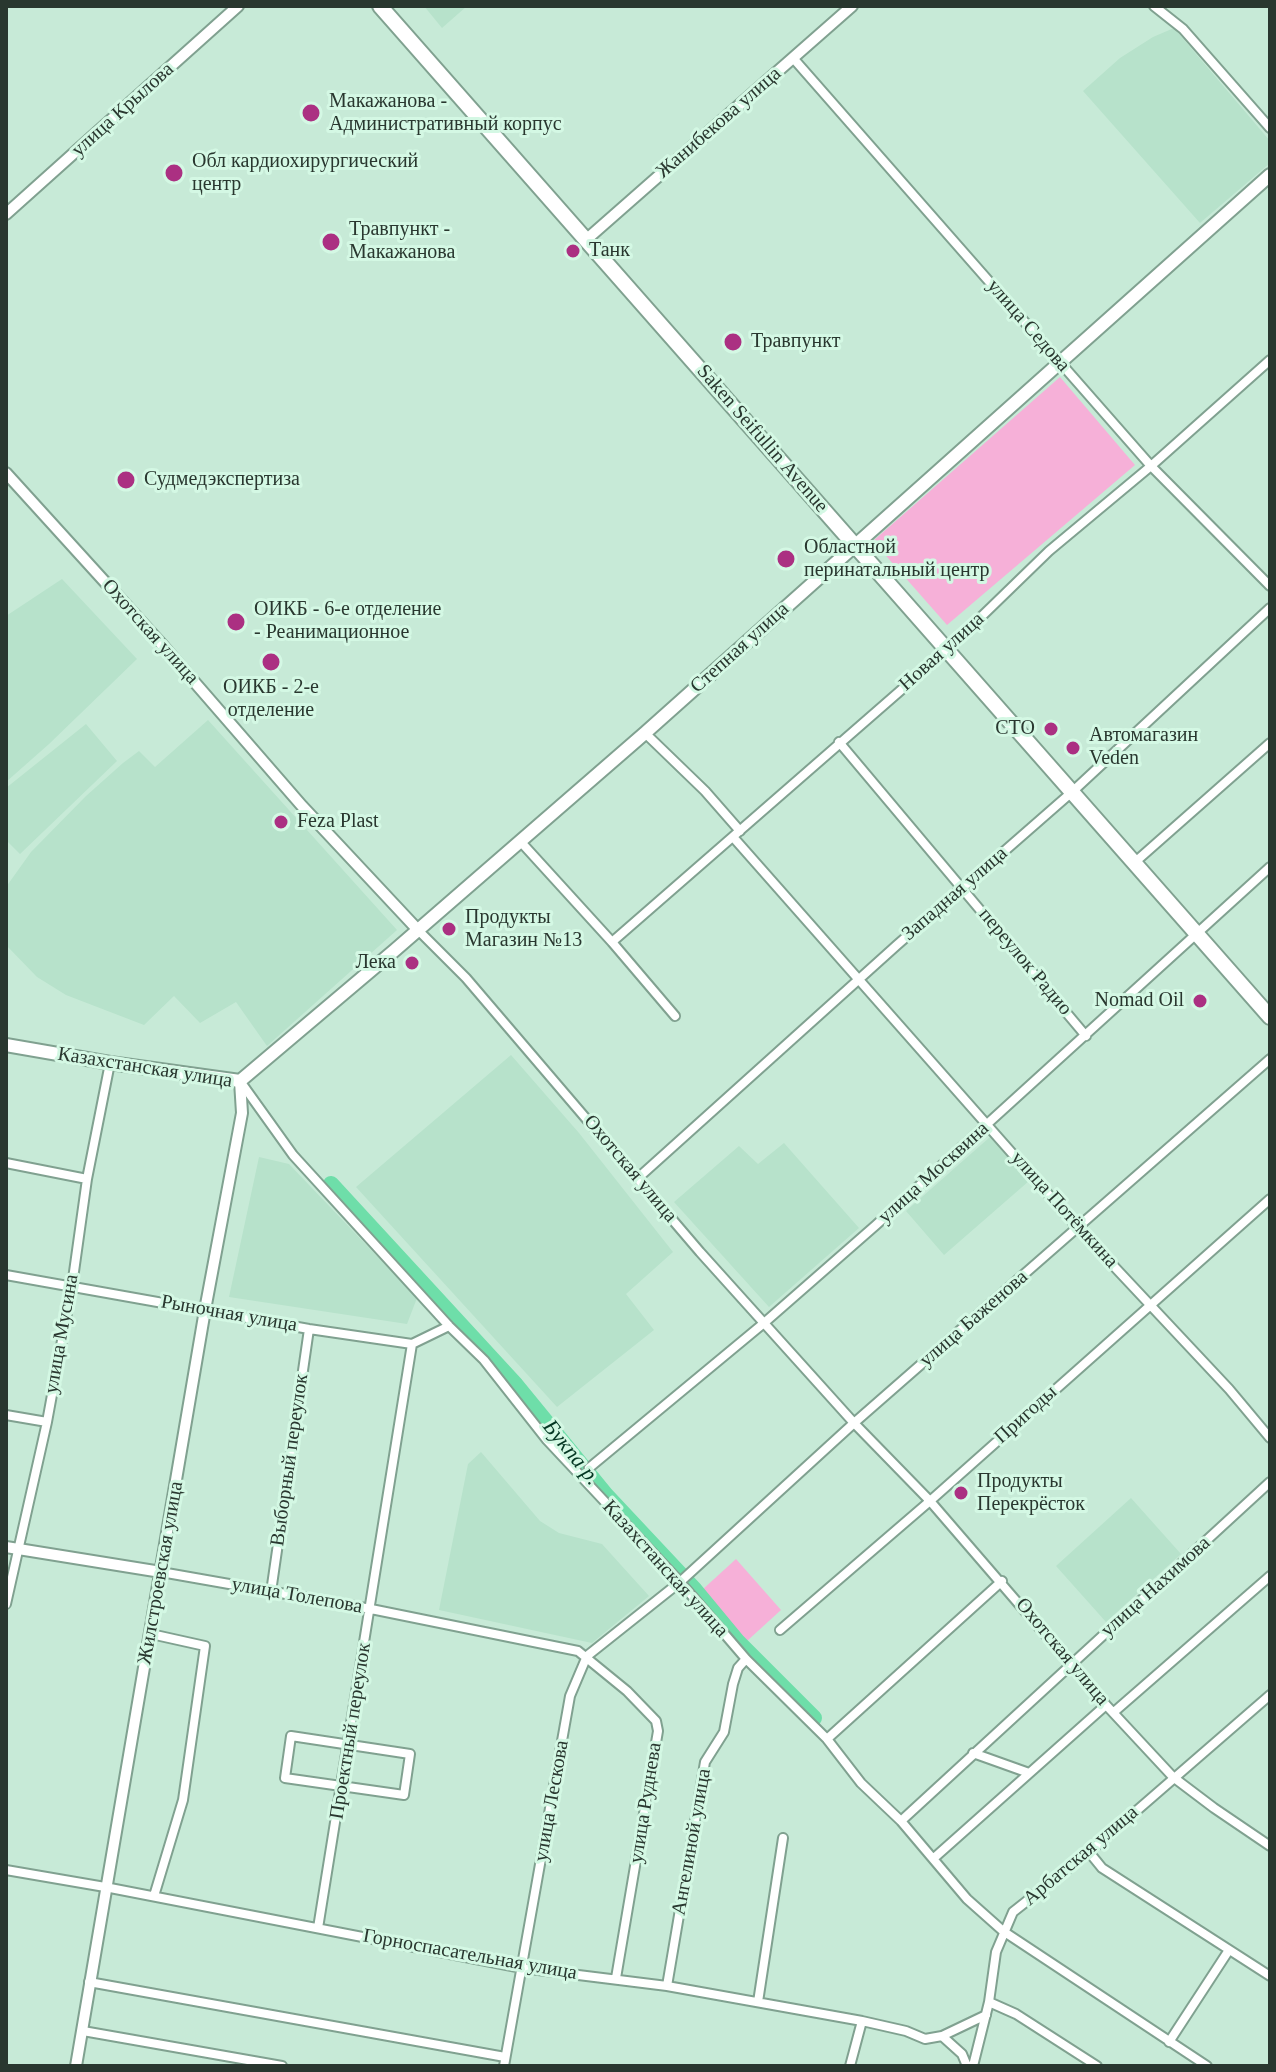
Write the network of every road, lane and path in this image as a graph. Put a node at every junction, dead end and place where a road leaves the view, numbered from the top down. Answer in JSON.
{"nodes":[{"id":1,"x":238,"y":6,"type":"edge"},
{"id":2,"x":380,"y":6,"type":"edge"},
{"id":3,"x":852,"y":6,"type":"edge"},
{"id":4,"x":1154,"y":6,"type":"edge"},
{"id":5,"x":793,"y":58,"type":"junction"},
{"id":6,"x":1270,"y":128,"type":"edge"},
{"id":7,"x":1270,"y":175,"type":"edge"},
{"id":8,"x":6,"y":214,"type":"edge"},
{"id":9,"x":587,"y":239,"type":"junction"},
{"id":10,"x":1060,"y":364,"type":"junction"},
{"id":11,"x":1268,"y":366,"type":"edge"},
{"id":12,"x":1151,"y":466,"type":"junction"},
{"id":13,"x":6,"y":473,"type":"edge"},
{"id":14,"x":855,"y":545,"type":"junction"},
{"id":15,"x":1270,"y":586,"type":"edge"},
{"id":16,"x":1270,"y":608,"type":"edge"},
{"id":17,"x":947,"y":650,"type":"junction"},
{"id":18,"x":645,"y":733,"type":"junction"},
{"id":19,"x":839,"y":742,"type":"junction"},
{"id":20,"x":1270,"y":743,"type":"edge"},
{"id":21,"x":1072,"y":792,"type":"junction"},
{"id":22,"x":736,"y":834,"type":"junction"},
{"id":23,"x":520,"y":841,"type":"junction"},
{"id":24,"x":1134,"y":863,"type":"junction"},
{"id":25,"x":1270,"y":867,"type":"edge"},
{"id":26,"x":962,"y":887,"type":"junction"},
{"id":27,"x":418,"y":930,"type":"junction"},
{"id":28,"x":1197,"y":934,"type":"junction"},
{"id":29,"x":612,"y":942,"type":"junction"},
{"id":30,"x":859,"y":978,"type":"junction"},
{"id":31,"x":675,"y":1016,"type":"dead end"},
{"id":32,"x":1270,"y":1017,"type":"edge"},
{"id":33,"x":1086,"y":1036,"type":"junction"},
{"id":34,"x":6,"y":1045,"type":"edge"},
{"id":35,"x":1270,"y":1059,"type":"edge"},
{"id":36,"x":110,"y":1063,"type":"junction"},
{"id":37,"x":240,"y":1081,"type":"junction"},
{"id":38,"x":988,"y":1125,"type":"junction"},
{"id":39,"x":6,"y":1163,"type":"edge"},
{"id":40,"x":638,"y":1178,"type":"junction"},
{"id":41,"x":87,"y":1179,"type":"junction"},
{"id":42,"x":1270,"y":1199,"type":"edge"},
{"id":43,"x":1078,"y":1228,"type":"junction"},
{"id":44,"x":6,"y":1275,"type":"edge"},
{"id":45,"x":72,"y":1286,"type":"junction"},
{"id":46,"x":1149,"y":1305,"type":"junction"},
{"id":47,"x":205,"y":1310,"type":"junction"},
{"id":48,"x":764,"y":1323,"type":"junction"},
{"id":49,"x":449,"y":1326,"type":"junction"},
{"id":50,"x":309,"y":1329,"type":"junction"},
{"id":51,"x":412,"y":1344,"type":"junction"},
{"id":52,"x":6,"y":1415,"type":"edge"},
{"id":53,"x":47,"y":1422,"type":"junction"},
{"id":54,"x":854,"y":1423,"type":"junction"},
{"id":55,"x":1270,"y":1438,"type":"edge"},
{"id":56,"x":589,"y":1468,"type":"dead end"},
{"id":57,"x":1270,"y":1482,"type":"edge"},
{"id":58,"x":930,"y":1501,"type":"junction"},
{"id":59,"x":6,"y":1547,"type":"edge"},
{"id":60,"x":20,"y":1549,"type":"junction"},
{"id":61,"x":161,"y":1572,"type":"junction"},
{"id":62,"x":1270,"y":1576,"type":"edge"},
{"id":63,"x":1002,"y":1581,"type":"junction"},
{"id":64,"x":680,"y":1582,"type":"junction"},
{"id":65,"x":271,"y":1592,"type":"junction"},
{"id":66,"x":6,"y":1604,"type":"edge"},
{"id":67,"x":371,"y":1609,"type":"junction"},
{"id":68,"x":780,"y":1630,"type":"dead end"},
{"id":69,"x":151,"y":1634,"type":"junction"},
{"id":70,"x":587,"y":1656,"type":"junction"},
{"id":71,"x":746,"y":1659,"type":"junction"},
{"id":72,"x":1071,"y":1665,"type":"junction"},
{"id":73,"x":1270,"y":1695,"type":"edge"},
{"id":74,"x":1110,"y":1709,"type":"junction"},
{"id":75,"x":827,"y":1739,"type":"junction"},
{"id":76,"x":349,"y":1745,"type":"junction"},
{"id":77,"x":973,"y":1753,"type":"junction"},
{"id":78,"x":1029,"y":1773,"type":"junction"},
{"id":79,"x":1173,"y":1777,"type":"junction"},
{"id":80,"x":342,"y":1787,"type":"junction"},
{"id":81,"x":901,"y":1821,"type":"junction"},
{"id":82,"x":783,"y":1838,"type":"dead end"},
{"id":83,"x":1270,"y":1846,"type":"edge"},
{"id":84,"x":1089,"y":1852,"type":"junction"},
{"id":85,"x":934,"y":1858,"type":"junction"},
{"id":86,"x":6,"y":1870,"type":"edge"},
{"id":87,"x":105,"y":1887,"type":"junction"},
{"id":88,"x":154,"y":1896,"type":"junction"},
{"id":89,"x":318,"y":1928,"type":"junction"},
{"id":90,"x":1003,"y":1931,"type":"junction"},
{"id":91,"x":1229,"y":1950,"type":"junction"},
{"id":92,"x":522,"y":1968,"type":"junction"},
{"id":93,"x":1270,"y":1976,"type":"edge"},
{"id":94,"x":616,"y":1978,"type":"junction"},
{"id":95,"x":89,"y":1982,"type":"junction"},
{"id":96,"x":667,"y":1986,"type":"junction"},
{"id":97,"x":758,"y":2002,"type":"junction"},
{"id":98,"x":989,"y":2002,"type":"junction"},
{"id":99,"x":986,"y":2015,"type":"junction"},
{"id":100,"x":862,"y":2021,"type":"junction"},
{"id":101,"x":83,"y":2031,"type":"junction"},
{"id":102,"x":942,"y":2036,"type":"junction"},
{"id":103,"x":1169,"y":2042,"type":"junction"},
{"id":104,"x":505,"y":2062,"type":"edge"},
{"id":105,"x":76,"y":2066,"type":"edge"},
{"id":106,"x":282,"y":2066,"type":"edge"},
{"id":107,"x":850,"y":2066,"type":"edge"},
{"id":108,"x":970,"y":2066,"type":"edge"},
{"id":109,"x":1097,"y":2066,"type":"edge"},
{"id":110,"x":1207,"y":2066,"type":"edge"}],
"edges":[{"from":1,"to":8,"type":"street","name":"улица Крылова"},
{"from":2,"to":9,"type":"main road","name":"Saken Seifullin Avenue"},
{"from":3,"to":5,"type":"street","name":"Жанибекова улица"},
{"from":4,"to":6,"type":"street"},
{"from":5,"to":9,"type":"street","name":"Жанибекова улица"},
{"from":5,"to":10,"type":"street","name":"улица Седова"},
{"from":7,"to":10,"type":"main road","name":"Степная улица"},
{"from":9,"to":14,"type":"main road","name":"Saken Seifullin Avenue"},
{"from":10,"to":12,"type":"street","name":"улица Седова"},
{"from":10,"to":14,"type":"main road","name":"Степная улица"},
{"from":11,"to":12,"type":"street","name":"Новая улица"},
{"from":12,"to":15,"type":"street","name":"улица Седова"},
{"from":12,"to":17,"type":"street","name":"Новая улица"},
{"from":13,"to":27,"type":"street","name":"Охотская улица"},
{"from":14,"to":17,"type":"main road","name":"Saken Seifullin Avenue"},
{"from":14,"to":18,"type":"main road","name":"Степная улица"},
{"from":16,"to":21,"type":"street","name":"Западная улица"},
{"from":17,"to":19,"type":"street","name":"Новая улица"},
{"from":17,"to":21,"type":"main road","name":"Saken Seifullin Avenue"},
{"from":18,"to":22,"type":"street","name":"улица Потёмкина"},
{"from":18,"to":23,"type":"main road","name":"Степная улица"},
{"from":19,"to":22,"type":"street","name":"Новая улица"},
{"from":19,"to":26,"type":"street","name":"переулок Радио"},
{"from":20,"to":24,"type":"street"},
{"from":21,"to":24,"type":"main road","name":"Saken Seifullin Avenue"},
{"from":21,"to":26,"type":"street","name":"Западная улица"},
{"from":22,"to":29,"type":"street","name":"Новая улица"},
{"from":22,"to":30,"type":"street","name":"улица Потёмкина"},
{"from":23,"to":27,"type":"main road","name":"Степная улица"},
{"from":23,"to":29,"type":"street"},
{"from":24,"to":28,"type":"main road","name":"Saken Seifullin Avenue"},
{"from":25,"to":28,"type":"street","name":"улица Москвина"},
{"from":26,"to":30,"type":"street","name":"Западная улица"},
{"from":26,"to":33,"type":"street","name":"переулок Радио"},
{"from":27,"to":37,"type":"main road","name":"Степная улица"},
{"from":27,"to":40,"type":"street","name":"Охотская улица"},
{"from":28,"to":32,"type":"main road","name":"Saken Seifullin Avenue"},
{"from":28,"to":33,"type":"street","name":"улица Москвина"},
{"from":29,"to":31,"type":"street"},
{"from":30,"to":38,"type":"street","name":"улица Потёмкина"},
{"from":30,"to":40,"type":"street","name":"Западная улица"},
{"from":33,"to":38,"type":"street","name":"улица Москвина"},
{"from":34,"to":36,"type":"main road","name":"Казахстанская улица"},
{"from":35,"to":43,"type":"street","name":"улица Баженова"},
{"from":36,"to":37,"type":"main road","name":"Казахстанская улица"},
{"from":36,"to":41,"type":"street","name":"улица Мусина"},
{"from":37,"to":47,"type":"street","name":"Жилстроевская улица"},
{"from":37,"to":49,"type":"street","name":"Казахстанская улица"},
{"from":38,"to":43,"type":"street","name":"улица Потёмкина"},
{"from":38,"to":48,"type":"street","name":"улица Москвина"},
{"from":39,"to":41,"type":"street"},
{"from":40,"to":48,"type":"street","name":"Охотская улица"},
{"from":41,"to":45,"type":"street","name":"улица Мусина"},
{"from":42,"to":46,"type":"street","name":"Пригоды"},
{"from":43,"to":46,"type":"street","name":"улица Потёмкина"},
{"from":43,"to":54,"type":"street","name":"улица Баженова"},
{"from":44,"to":45,"type":"street","name":"Рыночная улица"},
{"from":45,"to":47,"type":"street","name":"Рыночная улица"},
{"from":45,"to":53,"type":"street","name":"улица Мусина"},
{"from":46,"to":55,"type":"street","name":"улица Потёмкина"},
{"from":46,"to":58,"type":"street","name":"Пригоды"},
{"from":47,"to":50,"type":"street","name":"Рыночная улица"},
{"from":47,"to":61,"type":"street","name":"Жилстроевская улица"},
{"from":48,"to":54,"type":"street","name":"Охотская улица"},
{"from":48,"to":56,"type":"street","name":"улица Москвина"},
{"from":49,"to":51,"type":"street"},
{"from":49,"to":64,"type":"street","name":"Казахстанская улица"},
{"from":50,"to":51,"type":"street","name":"Рыночная улица"},
{"from":50,"to":65,"type":"street","name":"Выборный переулок"},
{"from":51,"to":67,"type":"street","name":"Проектный переулок"},
{"from":52,"to":53,"type":"street"},
{"from":53,"to":60,"type":"street","name":"улица Мусина"},
{"from":54,"to":58,"type":"street","name":"Охотская улица"},
{"from":54,"to":64,"type":"street","name":"улица Баженова"},
{"from":57,"to":72,"type":"street","name":"улица Нахимова"},
{"from":58,"to":63,"type":"street","name":"Охотская улица"},
{"from":58,"to":68,"type":"street","name":"Пригоды"},
{"from":59,"to":60,"type":"street","name":"улица Толепова"},
{"from":60,"to":61,"type":"street","name":"улица Толепова"},
{"from":60,"to":66,"type":"street","name":"улица Мусина"},
{"from":61,"to":65,"type":"street","name":"улица Толепова"},
{"from":61,"to":69,"type":"street","name":"Жилстроевская улица"},
{"from":62,"to":74,"type":"street"},
{"from":63,"to":72,"type":"street","name":"Охотская улица"},
{"from":63,"to":75,"type":"street"},
{"from":64,"to":70,"type":"street","name":"улица Лескова"},
{"from":64,"to":71,"type":"street","name":"Казахстанская улица"},
{"from":65,"to":67,"type":"street","name":"улица Толепова"},
{"from":67,"to":70,"type":"street","name":"улица Толепова"},
{"from":67,"to":76,"type":"street","name":"Проектный переулок"},
{"from":69,"to":87,"type":"street","name":"Жилстроевская улица"},
{"from":69,"to":88,"type":"street"},
{"from":70,"to":92,"type":"street","name":"улица Лескова"},
{"from":70,"to":94,"type":"street","name":"улица Руднева"},
{"from":71,"to":75,"type":"street","name":"Казахстанская улица"},
{"from":71,"to":96,"type":"street","name":"Ангелиной улица"},
{"from":72,"to":74,"type":"street","name":"Охотская улица"},
{"from":72,"to":77,"type":"street","name":"улица Нахимова"},
{"from":73,"to":79,"type":"street","name":"Арбатская улица"},
{"from":74,"to":78,"type":"street"},
{"from":74,"to":79,"type":"street","name":"Охотская улица"},
{"from":75,"to":81,"type":"street","name":"Казахстанская улица"},
{"from":76,"to":80,"type":"street","name":"Проектный переулок"},
{"from":76,"to":80,"type":"street"},
{"from":76,"to":80,"type":"street"},
{"from":77,"to":78,"type":"street"},
{"from":77,"to":81,"type":"street","name":"улица Нахимова"},
{"from":78,"to":85,"type":"street"},
{"from":79,"to":83,"type":"street","name":"Охотская улица"},
{"from":79,"to":84,"type":"street","name":"Арбатская улица"},
{"from":80,"to":89,"type":"street","name":"Проектный переулок"},
{"from":81,"to":85,"type":"street","name":"Казахстанская улица"},
{"from":82,"to":97,"type":"street"},
{"from":84,"to":90,"type":"street","name":"Арбатская улица"},
{"from":84,"to":91,"type":"street"},
{"from":85,"to":90,"type":"street","name":"Казахстанская улица"},
{"from":86,"to":87,"type":"street","name":"Горноспасательная улица"},
{"from":87,"to":88,"type":"street","name":"Горноспасательная улица"},
{"from":87,"to":95,"type":"street","name":"Жилстроевская улица"},
{"from":88,"to":89,"type":"street","name":"Горноспасательная улица"},
{"from":89,"to":92,"type":"street","name":"Горноспасательная улица"},
{"from":90,"to":98,"type":"street","name":"Арбатская улица"},
{"from":90,"to":103,"type":"street","name":"Казахстанская улица"},
{"from":91,"to":93,"type":"street"},
{"from":91,"to":103,"type":"street"},
{"from":92,"to":94,"type":"street","name":"Горноспасательная улица"},
{"from":92,"to":104,"type":"street","name":"улица Лескова"},
{"from":94,"to":96,"type":"street","name":"Горноспасательная улица"},
{"from":95,"to":101,"type":"street","name":"Жилстроевская улица"},
{"from":95,"to":104,"type":"street"},
{"from":96,"to":97,"type":"street","name":"Горноспасательная улица"},
{"from":97,"to":100,"type":"street","name":"Горноспасательная улица"},
{"from":98,"to":99,"type":"street","name":"Арбатская улица"},
{"from":98,"to":109,"type":"street"},
{"from":99,"to":102,"type":"street"},
{"from":99,"to":108,"type":"street","name":"Арбатская улица"},
{"from":100,"to":102,"type":"street","name":"Горноспасательная улица"},
{"from":100,"to":107,"type":"street"},
{"from":101,"to":105,"type":"street","name":"Жилстроевская улица"},
{"from":101,"to":106,"type":"street"},
{"from":102,"to":108,"type":"street"},
{"from":103,"to":110,"type":"street","name":"Казахстанская улица"}]}
